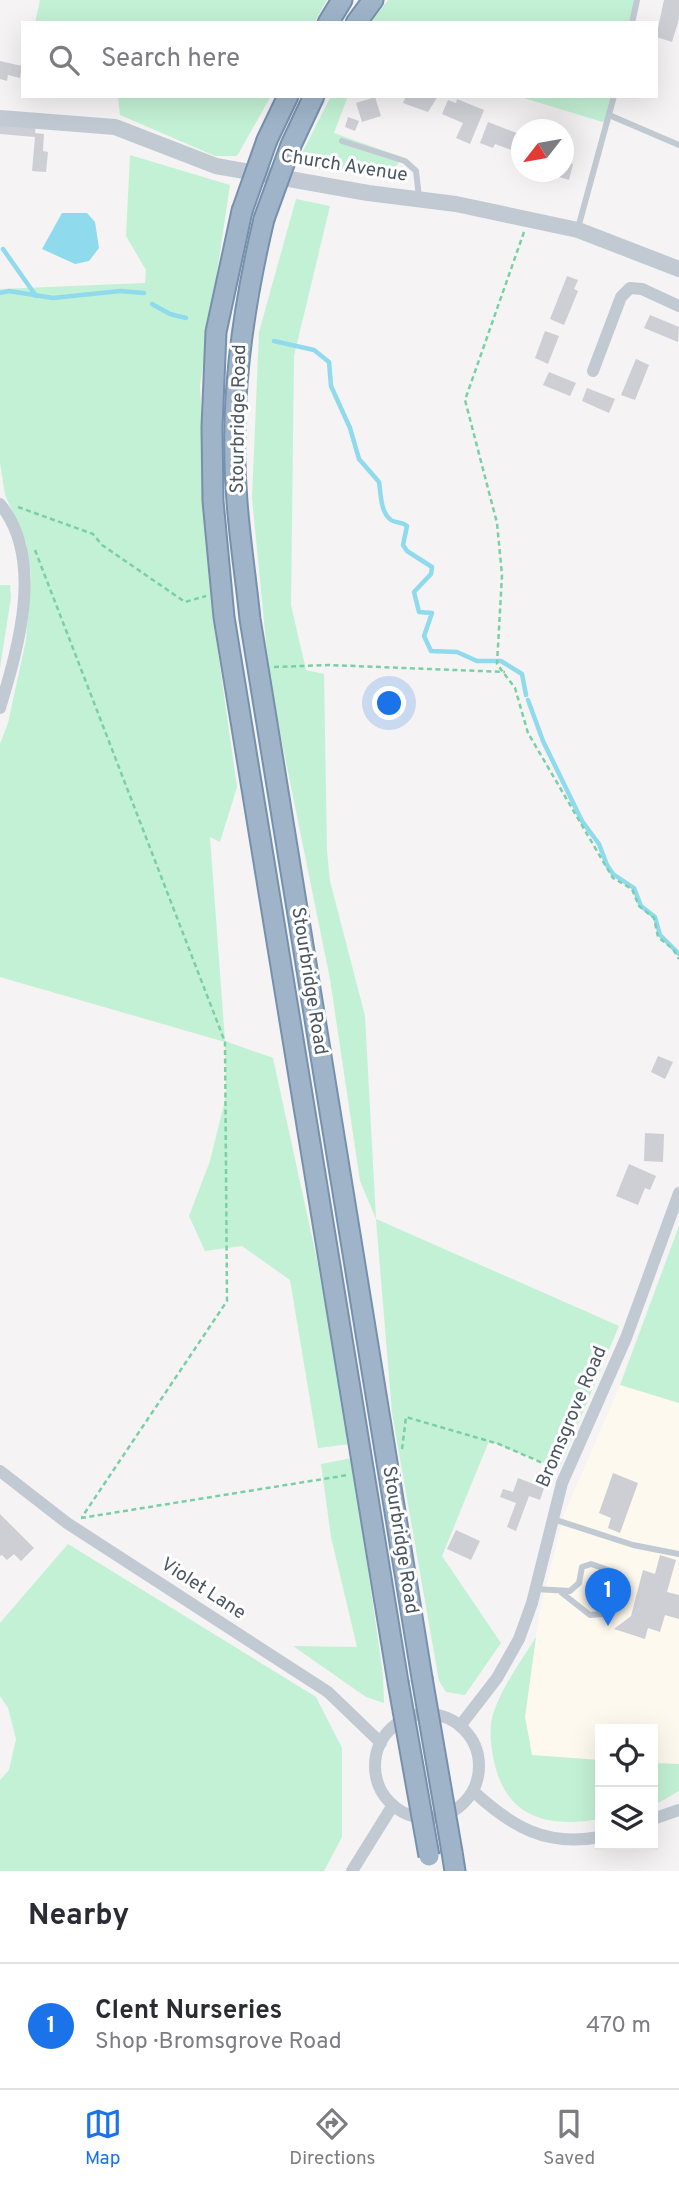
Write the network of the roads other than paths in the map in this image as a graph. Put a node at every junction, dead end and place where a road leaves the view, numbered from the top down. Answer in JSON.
{"nodes":[{"id":1,"x":342,"y":0,"type":"edge"},
{"id":2,"x":373,"y":0,"type":"edge"},
{"id":3,"x":637,"y":0,"type":"edge"},
{"id":4,"x":329,"y":21,"type":"edge"},
{"id":5,"x":357,"y":21,"type":"edge"},
{"id":6,"x":632,"y":21,"type":"edge"},
{"id":7,"x":287,"y":98,"type":"edge"},
{"id":8,"x":313,"y":98,"type":"edge"},
{"id":9,"x":613,"y":98,"type":"edge"},
{"id":10,"x":609,"y":115,"type":"junction"},
{"id":11,"x":0,"y":118,"type":"edge"},
{"id":12,"x":342,"y":141,"type":"dead end"},
{"id":13,"x":679,"y":145,"type":"edge"},
{"id":14,"x":419,"y":199,"type":"junction"},
{"id":15,"x":578,"y":230,"type":"junction"},
{"id":16,"x":679,"y":269,"type":"edge"},
{"id":17,"x":679,"y":306,"type":"edge"},
{"id":18,"x":593,"y":371,"type":"dead end"},
{"id":19,"x":0,"y":504,"type":"edge"},
{"id":20,"x":0,"y":708,"type":"edge"},
{"id":21,"x":679,"y":1194,"type":"edge"},
{"id":22,"x":0,"y":1471,"type":"edge"},
{"id":23,"x":553,"y":1519,"type":"junction"},
{"id":24,"x":679,"y":1553,"type":"edge"},
{"id":25,"x":535,"y":1589,"type":"junction"},
{"id":26,"x":562,"y":1593,"type":"junction"},
{"id":27,"x":460,"y":1726,"type":"junction"},
{"id":28,"x":381,"y":1743,"type":"junction"},
{"id":29,"x":473,"y":1791,"type":"junction"},
{"id":30,"x":393,"y":1805,"type":"junction"},
{"id":31,"x":679,"y":1810,"type":"edge"},
{"id":32,"x":658,"y":1817,"type":"edge"},
{"id":33,"x":595,"y":1837,"type":"edge"},
{"id":34,"x":453,"y":1861,"type":"edge"},
{"id":35,"x":430,"y":1864,"type":"edge"},
{"id":36,"x":352,"y":1871,"type":"edge"}],
"edges":[{"from":1,"to":4,"type":"highway"},
{"from":2,"to":5,"type":"highway"},
{"from":3,"to":6,"type":"lane"},
{"from":7,"to":35,"type":"highway","name":"Stourbridge Road","bridge":true},
{"from":8,"to":34,"type":"highway","name":"Stourbridge Road","bridge":true},
{"from":9,"to":10,"type":"lane"},
{"from":10,"to":13,"type":"lane"},
{"from":10,"to":15,"type":"lane"},
{"from":11,"to":14,"type":"street","name":"Church Avenue"},
{"from":12,"to":14,"type":"lane"},
{"from":14,"to":15,"type":"street","name":"Church Avenue"},
{"from":15,"to":16,"type":"street","name":"Church Avenue"},
{"from":17,"to":18,"type":"street"},
{"from":19,"to":20,"type":"street"},
{"from":21,"to":23,"type":"street","name":"Bromsgrove Road"},
{"from":22,"to":28,"type":"street","name":"Violet Lane"},
{"from":23,"to":24,"type":"lane"},
{"from":23,"to":25,"type":"street","name":"Bromsgrove Road"},
{"from":25,"to":26,"type":"lane"},
{"from":25,"to":27,"type":"street","name":"Bromsgrove Road"},
{"from":26,"to":26,"type":"lane"},
{"from":27,"to":28,"type":"street"},
{"from":27,"to":29,"type":"street"},
{"from":28,"to":30,"type":"street"},
{"from":29,"to":30,"type":"street"},
{"from":29,"to":33,"type":"street"},
{"from":30,"to":36,"type":"street"},
{"from":31,"to":32,"type":"street"}]}
